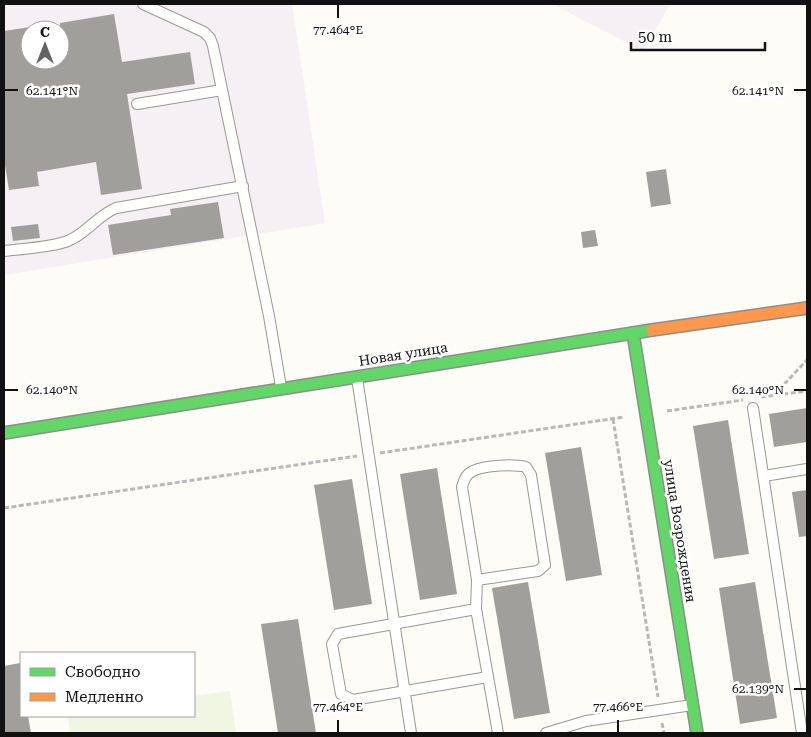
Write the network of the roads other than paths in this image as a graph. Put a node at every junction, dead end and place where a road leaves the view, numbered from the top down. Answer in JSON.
{"nodes":[{"id":1,"x":143,"y":4,"type":"edge"},
{"id":2,"x":222,"y":90,"type":"junction"},
{"id":3,"x":137,"y":104,"type":"dead end"},
{"id":4,"x":243,"y":186,"type":"junction"},
{"id":5,"x":4,"y":252,"type":"edge"},
{"id":6,"x":807,"y":308,"type":"edge"},
{"id":7,"x":633,"y":333,"type":"junction"},
{"id":8,"x":356,"y":376,"type":"junction"},
{"id":9,"x":282,"y":388,"type":"junction"},
{"id":10,"x":754,"y":403,"type":"road end"},
{"id":11,"x":4,"y":433,"type":"edge"},
{"id":12,"x":807,"y":469,"type":"edge"},
{"id":13,"x":764,"y":476,"type":"junction"},
{"id":14,"x":477,"y":580,"type":"junction"},
{"id":15,"x":476,"y":610,"type":"junction"},
{"id":16,"x":395,"y":624,"type":"junction"},
{"id":17,"x":488,"y":677,"type":"junction"},
{"id":18,"x":404,"y":692,"type":"junction"},
{"id":19,"x":692,"y":704,"type":"junction"},
{"id":20,"x":574,"y":729,"type":"edge"},
{"id":21,"x":807,"y":732,"type":"edge"},
{"id":22,"x":411,"y":733,"type":"edge"},
{"id":23,"x":498,"y":733,"type":"edge"},
{"id":24,"x":546,"y":733,"type":"edge"},
{"id":25,"x":697,"y":733,"type":"edge"},
{"id":26,"x":802,"y":733,"type":"edge"}],
"edges":[{"from":1,"to":2,"type":"lane"},
{"from":2,"to":3,"type":"lane"},
{"from":2,"to":4,"type":"lane"},
{"from":4,"to":5,"type":"lane"},
{"from":4,"to":9,"type":"lane"},
{"from":6,"to":7,"type":"street","name":"Новая улица"},
{"from":7,"to":8,"type":"street","name":"Новая улица"},
{"from":7,"to":19,"type":"street","name":"улица Возрождения"},
{"from":8,"to":9,"type":"street","name":"Новая улица"},
{"from":8,"to":16,"type":"lane"},
{"from":9,"to":11,"type":"street","name":"Новая улица"},
{"from":10,"to":13,"type":"lane"},
{"from":12,"to":13,"type":"lane"},
{"from":13,"to":26,"type":"lane"},
{"from":14,"to":14,"type":"lane"},
{"from":14,"to":15,"type":"lane"},
{"from":15,"to":16,"type":"lane"},
{"from":15,"to":17,"type":"lane"},
{"from":16,"to":18,"type":"lane"},
{"from":16,"to":18,"type":"lane"},
{"from":17,"to":18,"type":"lane"},
{"from":17,"to":23,"type":"lane"},
{"from":18,"to":22,"type":"lane"},
{"from":19,"to":20,"type":"lane"},
{"from":19,"to":25,"type":"street","name":"улица Возрождения"},
{"from":20,"to":24,"type":"lane"},
{"from":21,"to":26,"type":"lane"}]}
